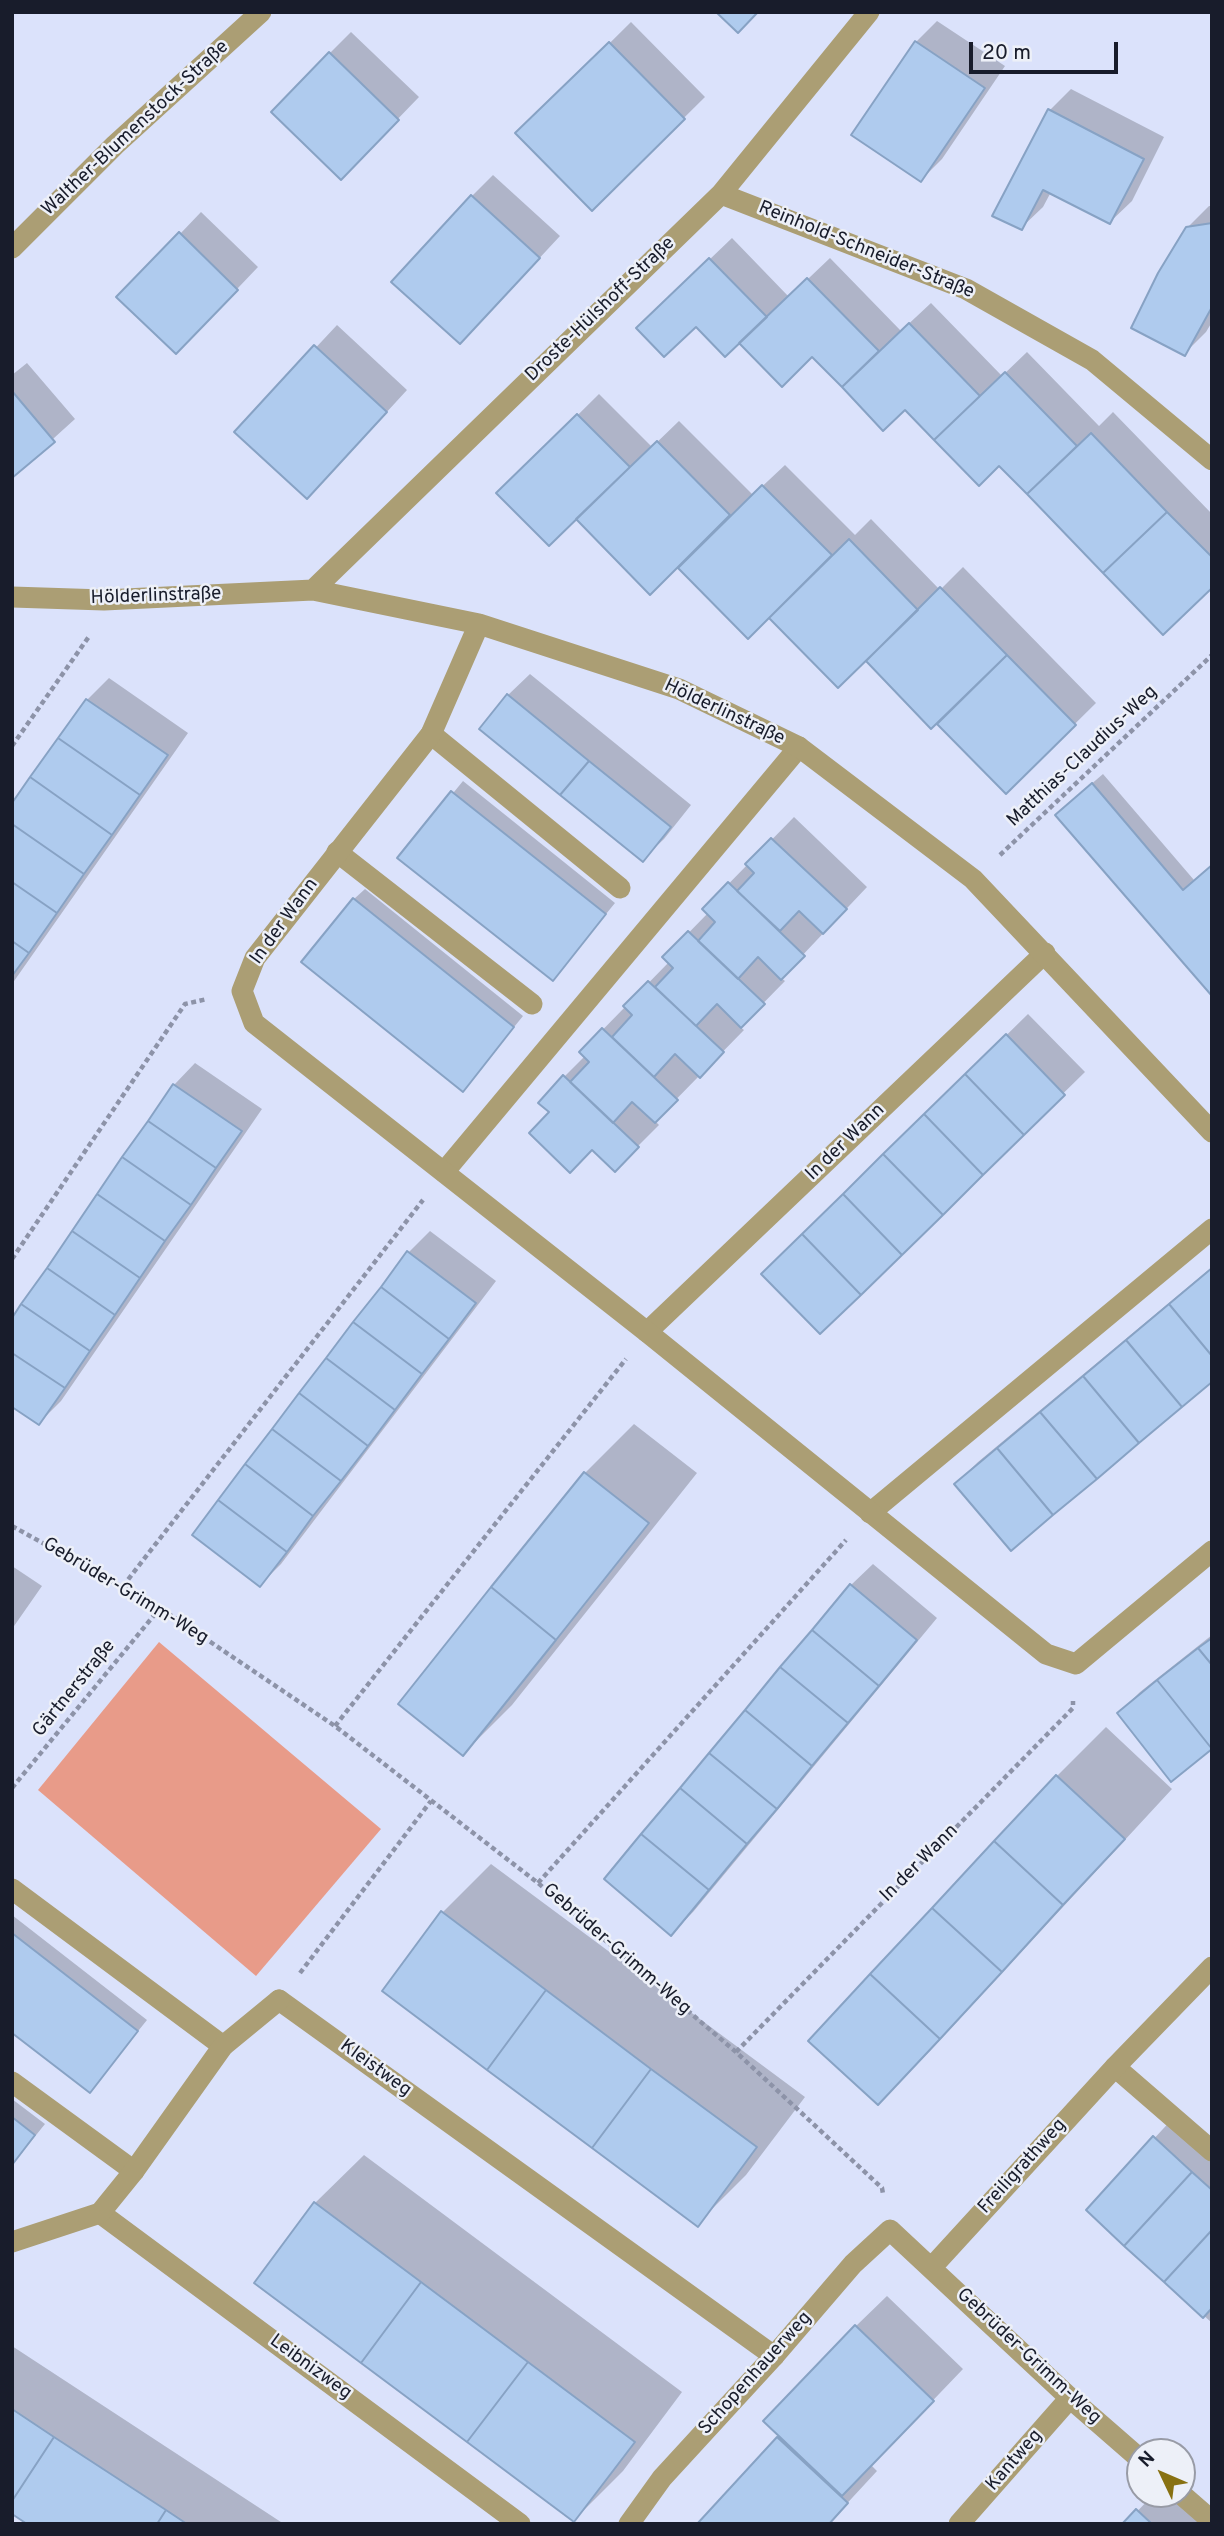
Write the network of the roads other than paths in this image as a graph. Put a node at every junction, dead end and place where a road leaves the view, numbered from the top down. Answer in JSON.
{"nodes":[{"id":1,"x":261,"y":12,"type":"edge"},
{"id":2,"x":869,"y":12,"type":"edge"},
{"id":3,"x":721,"y":194,"type":"junction"},
{"id":4,"x":12,"y":248,"type":"edge"},
{"id":5,"x":1212,"y":460,"type":"edge"},
{"id":6,"x":313,"y":590,"type":"junction"},
{"id":7,"x":12,"y":597,"type":"edge"},
{"id":8,"x":479,"y":624,"type":"junction"},
{"id":9,"x":431,"y":734,"type":"junction"},
{"id":10,"x":799,"y":747,"type":"junction"},
{"id":11,"x":337,"y":852,"type":"junction"},
{"id":12,"x":620,"y":888,"type":"dead end"},
{"id":13,"x":1045,"y":953,"type":"junction"},
{"id":14,"x":532,"y":1004,"type":"dead end"},
{"id":15,"x":1212,"y":1132,"type":"edge"},
{"id":16,"x":444,"y":1172,"type":"junction"},
{"id":17,"x":1212,"y":1229,"type":"edge"},
{"id":18,"x":647,"y":1332,"type":"junction"},
{"id":19,"x":870,"y":1513,"type":"junction"},
{"id":20,"x":1212,"y":1551,"type":"edge"},
{"id":21,"x":12,"y":1889,"type":"edge"},
{"id":22,"x":1212,"y":1967,"type":"edge"},
{"id":23,"x":223,"y":2046,"type":"junction"},
{"id":24,"x":1115,"y":2067,"type":"junction"},
{"id":25,"x":12,"y":2082,"type":"edge"},
{"id":26,"x":1212,"y":2151,"type":"edge"},
{"id":27,"x":134,"y":2171,"type":"junction"},
{"id":28,"x":100,"y":2213,"type":"junction"},
{"id":29,"x":890,"y":2230,"type":"joint"},
{"id":30,"x":12,"y":2242,"type":"edge"},
{"id":31,"x":932,"y":2267,"type":"junction"},
{"id":32,"x":774,"y":2356,"type":"junction"},
{"id":33,"x":1070,"y":2398,"type":"junction"},
{"id":34,"x":1126,"y":2447,"type":"edge"},
{"id":35,"x":1196,"y":2507,"type":"edge"},
{"id":36,"x":1212,"y":2521,"type":"edge"},
{"id":37,"x":520,"y":2524,"type":"edge"},
{"id":38,"x":629,"y":2524,"type":"edge"},
{"id":39,"x":959,"y":2524,"type":"edge"}],
"edges":[{"from":1,"to":4,"type":"street","name":"Walther-Blumenstock-Straße"},
{"from":2,"to":3,"type":"street","name":"Droste-Hülshoff-Straße"},
{"from":3,"to":5,"type":"street","name":"Reinhold-Schneider-Straße"},
{"from":3,"to":6,"type":"street","name":"Droste-Hülshoff-Straße"},
{"from":6,"to":7,"type":"street","name":"Hölderlinstraße"},
{"from":6,"to":8,"type":"street","name":"Hölderlinstraße"},
{"from":8,"to":9,"type":"street","name":"In der Wann"},
{"from":8,"to":10,"type":"street","name":"Hölderlinstraße"},
{"from":9,"to":11,"type":"street","name":"In der Wann"},
{"from":9,"to":12,"type":"street"},
{"from":10,"to":13,"type":"street","name":"Hölderlinstraße"},
{"from":10,"to":16,"type":"street"},
{"from":11,"to":14,"type":"street"},
{"from":11,"to":16,"type":"street","name":"In der Wann"},
{"from":13,"to":15,"type":"street","name":"Hölderlinstraße"},
{"from":13,"to":18,"type":"street","name":"In der Wann"},
{"from":16,"to":18,"type":"street"},
{"from":17,"to":19,"type":"street"},
{"from":18,"to":19,"type":"street"},
{"from":19,"to":20,"type":"street"},
{"from":21,"to":23,"type":"street"},
{"from":22,"to":24,"type":"street","name":"Freiligrathweg"},
{"from":23,"to":27,"type":"street"},
{"from":23,"to":32,"type":"street","name":"Kleistweg"},
{"from":24,"to":26,"type":"street"},
{"from":24,"to":31,"type":"street","name":"Freiligrathweg"},
{"from":25,"to":27,"type":"street"},
{"from":27,"to":28,"type":"street"},
{"from":28,"to":30,"type":"street"},
{"from":28,"to":37,"type":"street","name":"Leibnizweg"},
{"from":29,"to":31,"type":"street","name":"Gebrüder-Grimm-Weg"},
{"from":29,"to":32,"type":"street","name":"Schopenhauerweg"},
{"from":31,"to":33,"type":"street","name":"Gebrüder-Grimm-Weg"},
{"from":32,"to":38,"type":"street","name":"Schopenhauerweg"},
{"from":33,"to":34,"type":"street","name":"Gebrüder-Grimm-Weg"},
{"from":33,"to":39,"type":"street","name":"Kantweg"},
{"from":35,"to":36,"type":"street"}]}
